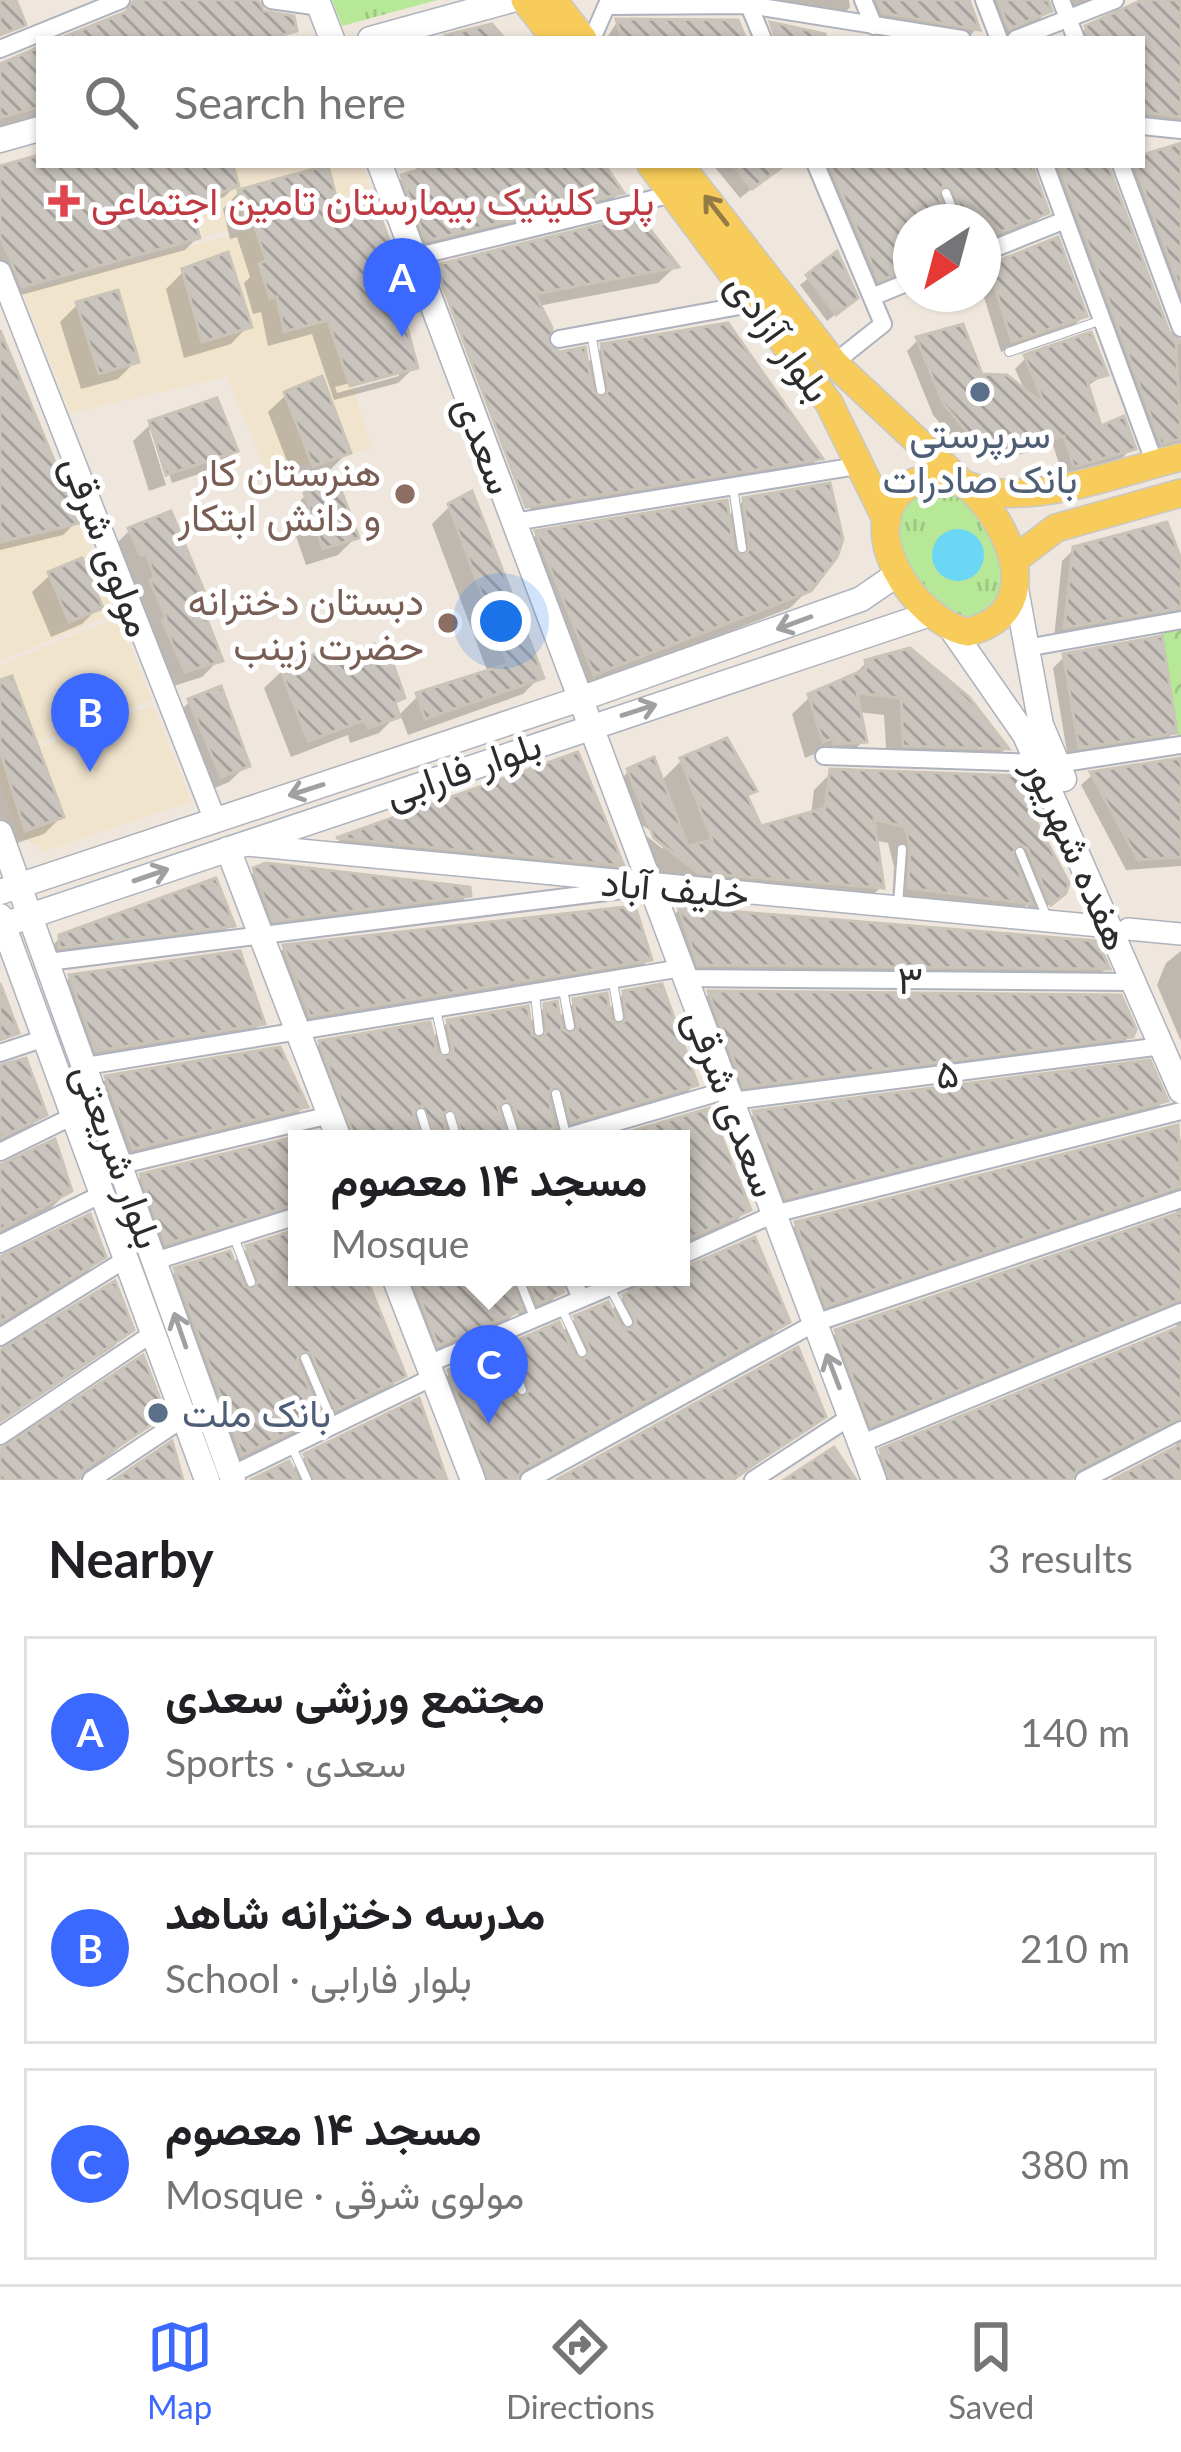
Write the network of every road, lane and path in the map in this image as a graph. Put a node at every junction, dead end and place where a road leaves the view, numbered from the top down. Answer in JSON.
{"nodes":[{"id":1,"x":122,"y":0,"type":"edge"},
{"id":2,"x":272,"y":0,"type":"edge"},
{"id":3,"x":512,"y":0,"type":"edge"},
{"id":4,"x":525,"y":0,"type":"edge"},
{"id":5,"x":553,"y":0,"type":"edge"},
{"id":6,"x":863,"y":0,"type":"edge"},
{"id":7,"x":984,"y":0,"type":"edge"},
{"id":8,"x":1061,"y":0,"type":"edge"},
{"id":9,"x":1115,"y":0,"type":"edge"},
{"id":10,"x":318,"y":3,"type":"edge"},
{"id":11,"x":608,"y":3,"type":"edge"},
{"id":12,"x":748,"y":3,"type":"edge"},
{"id":13,"x":1068,"y":18,"type":"junction"},
{"id":14,"x":880,"y":32,"type":"edge"},
{"id":15,"x":331,"y":36,"type":"edge"},
{"id":16,"x":381,"y":36,"type":"edge"},
{"id":17,"x":553,"y":36,"type":"edge"},
{"id":18,"x":581,"y":36,"type":"edge"},
{"id":19,"x":593,"y":36,"type":"edge"},
{"id":20,"x":762,"y":36,"type":"edge"},
{"id":21,"x":927,"y":36,"type":"edge"},
{"id":22,"x":998,"y":36,"type":"edge"},
{"id":23,"x":1023,"y":36,"type":"edge"},
{"id":24,"x":1075,"y":36,"type":"edge"},
{"id":25,"x":0,"y":49,"type":"edge"},
{"id":26,"x":1145,"y":127,"type":"edge"},
{"id":27,"x":36,"y":130,"type":"edge"},
{"id":28,"x":1181,"y":130,"type":"edge"},
{"id":29,"x":0,"y":140,"type":"edge"},
{"id":30,"x":386,"y":168,"type":"edge"},
{"id":31,"x":653,"y":168,"type":"edge"},
{"id":32,"x":682,"y":168,"type":"edge"},
{"id":33,"x":817,"y":168,"type":"edge"},
{"id":34,"x":1046,"y":168,"type":"edge"},
{"id":35,"x":1122,"y":168,"type":"edge"},
{"id":36,"x":946,"y":193,"type":"dead end"},
{"id":37,"x":673,"y":194,"type":"junction"},
{"id":38,"x":951,"y":204,"type":"edge"},
{"id":39,"x":1065,"y":220,"type":"junction"},
{"id":40,"x":1001,"y":246,"type":"edge"},
{"id":41,"x":414,"y":257,"type":"junction"},
{"id":42,"x":0,"y":272,"type":"edge"},
{"id":43,"x":893,"y":288,"type":"edge"},
{"id":44,"x":872,"y":297,"type":"junction"},
{"id":45,"x":756,"y":303,"type":"junction"},
{"id":46,"x":1102,"y":320,"type":"junction"},
{"id":47,"x":1181,"y":328,"type":"edge"},
{"id":48,"x":591,"y":333,"type":"junction"},
{"id":49,"x":559,"y":339,"type":"dead end"},
{"id":50,"x":1009,"y":352,"type":"dead end"},
{"id":51,"x":842,"y":372,"type":"junction"},
{"id":52,"x":601,"y":390,"type":"dead end"},
{"id":53,"x":829,"y":403,"type":"junction"},
{"id":54,"x":1168,"y":460,"type":"edge"},
{"id":55,"x":863,"y":465,"type":"junction"},
{"id":56,"x":733,"y":486,"type":"junction"},
{"id":57,"x":967,"y":487,"type":"junction"},
{"id":58,"x":1046,"y":491,"type":"junction"},
{"id":59,"x":1178,"y":502,"type":"edge"},
{"id":60,"x":887,"y":521,"type":"junction"},
{"id":61,"x":514,"y":522,"type":"junction"},
{"id":62,"x":1056,"y":528,"type":"junction"},
{"id":63,"x":742,"y":548,"type":"dead end"},
{"id":64,"x":1014,"y":560,"type":"junction"},
{"id":65,"x":898,"y":573,"type":"junction"},
{"id":66,"x":1016,"y":589,"type":"junction"},
{"id":67,"x":861,"y":599,"type":"junction"},
{"id":68,"x":927,"y":615,"type":"junction"},
{"id":69,"x":1181,"y":620,"type":"edge"},
{"id":70,"x":952,"y":629,"type":"junction"},
{"id":71,"x":876,"y":631,"type":"junction"},
{"id":72,"x":1026,"y":648,"type":"junction"},
{"id":73,"x":580,"y":699,"type":"junction"},
{"id":74,"x":1012,"y":714,"type":"junction"},
{"id":75,"x":1041,"y":725,"type":"junction"},
{"id":76,"x":590,"y":726,"type":"junction"},
{"id":77,"x":1181,"y":745,"type":"edge"},
{"id":78,"x":824,"y":756,"type":"dead end"},
{"id":79,"x":1048,"y":764,"type":"junction"},
{"id":80,"x":215,"y":820,"type":"junction"},
{"id":81,"x":0,"y":833,"type":"edge"},
{"id":82,"x":234,"y":846,"type":"junction"},
{"id":83,"x":902,"y":849,"type":"dead end"},
{"id":84,"x":1020,"y":852,"type":"dead end"},
{"id":85,"x":0,"y":854,"type":"edge"},
{"id":86,"x":77,"y":866,"type":"junction"},
{"id":87,"x":646,"y":874,"type":"junction"},
{"id":88,"x":10,"y":889,"type":"edge"},
{"id":89,"x":80,"y":899,"type":"junction"},
{"id":90,"x":898,"y":907,"type":"junction"},
{"id":91,"x":31,"y":916,"type":"junction"},
{"id":92,"x":1049,"y":921,"type":"junction"},
{"id":93,"x":1,"y":922,"type":"edge"},
{"id":94,"x":1119,"y":928,"type":"junction"},
{"id":95,"x":258,"y":932,"type":"junction"},
{"id":96,"x":1181,"y":934,"type":"edge"},
{"id":97,"x":0,"y":953,"type":"edge"},
{"id":98,"x":48,"y":962,"type":"junction"},
{"id":99,"x":683,"y":973,"type":"junction"},
{"id":100,"x":10,"y":977,"type":"edge"},
{"id":101,"x":612,"y":980,"type":"junction"},
{"id":102,"x":1134,"y":982,"type":"junction"},
{"id":103,"x":562,"y":988,"type":"junction"},
{"id":104,"x":535,"y":993,"type":"junction"},
{"id":105,"x":436,"y":1009,"type":"junction"},
{"id":106,"x":620,"y":1017,"type":"dead end"},
{"id":107,"x":570,"y":1026,"type":"dead end"},
{"id":108,"x":297,"y":1031,"type":"junction"},
{"id":109,"x":539,"y":1031,"type":"dead end"},
{"id":110,"x":45,"y":1038,"type":"junction"},
{"id":111,"x":1171,"y":1048,"type":"edge"},
{"id":112,"x":445,"y":1050,"type":"dead end"},
{"id":113,"x":0,"y":1053,"type":"edge"},
{"id":114,"x":86,"y":1066,"type":"junction"},
{"id":115,"x":1181,"y":1091,"type":"edge"},
{"id":116,"x":556,"y":1094,"type":"dead end"},
{"id":117,"x":730,"y":1096,"type":"junction"},
{"id":118,"x":506,"y":1108,"type":"dead end"},
{"id":119,"x":1181,"y":1111,"type":"edge"},
{"id":120,"x":421,"y":1113,"type":"dead end"},
{"id":121,"x":330,"y":1115,"type":"junction"},
{"id":122,"x":73,"y":1116,"type":"junction"},
{"id":123,"x":450,"y":1116,"type":"dead end"},
{"id":124,"x":336,"y":1130,"type":"edge"},
{"id":125,"x":426,"y":1130,"type":"edge"},
{"id":126,"x":454,"y":1130,"type":"edge"},
{"id":127,"x":513,"y":1130,"type":"edge"},
{"id":128,"x":561,"y":1130,"type":"edge"},
{"id":129,"x":594,"y":1130,"type":"edge"},
{"id":130,"x":0,"y":1152,"type":"edge"},
{"id":131,"x":122,"y":1165,"type":"junction"},
{"id":132,"x":102,"y":1194,"type":"junction"},
{"id":133,"x":1181,"y":1199,"type":"edge"},
{"id":134,"x":774,"y":1214,"type":"junction"},
{"id":135,"x":288,"y":1219,"type":"edge"},
{"id":136,"x":234,"y":1236,"type":"junction"},
{"id":137,"x":0,"y":1244,"type":"edge"},
{"id":138,"x":690,"y":1252,"type":"edge"},
{"id":139,"x":126,"y":1259,"type":"junction"},
{"id":140,"x":155,"y":1261,"type":"junction"},
{"id":141,"x":251,"y":1282,"type":"dead end"},
{"id":142,"x":397,"y":1286,"type":"edge"},
{"id":143,"x":522,"y":1286,"type":"edge"},
{"id":144,"x":576,"y":1286,"type":"edge"},
{"id":145,"x":610,"y":1287,"type":"joint"},
{"id":146,"x":581,"y":1299,"type":"junction"},
{"id":147,"x":561,"y":1307,"type":"junction"},
{"id":148,"x":1181,"y":1312,"type":"edge"},
{"id":149,"x":535,"y":1318,"type":"junction"},
{"id":150,"x":628,"y":1322,"type":"dead end"},
{"id":151,"x":814,"y":1323,"type":"junction"},
{"id":152,"x":153,"y":1333,"type":"junction"},
{"id":153,"x":499,"y":1334,"type":"junction"},
{"id":154,"x":0,"y":1337,"type":"edge"},
{"id":155,"x":582,"y":1352,"type":"dead end"},
{"id":156,"x":305,"y":1358,"type":"dead end"},
{"id":157,"x":430,"y":1371,"type":"junction"},
{"id":158,"x":522,"y":1390,"type":"dead end"},
{"id":159,"x":850,"y":1417,"type":"junction"},
{"id":160,"x":184,"y":1418,"type":"junction"},
{"id":161,"x":334,"y":1425,"type":"junction"},
{"id":162,"x":1181,"y":1430,"type":"edge"},
{"id":163,"x":0,"y":1436,"type":"edge"},
{"id":164,"x":860,"y":1444,"type":"junction"},
{"id":165,"x":291,"y":1446,"type":"junction"},
{"id":166,"x":224,"y":1478,"type":"edge"},
{"id":167,"x":92,"y":1480,"type":"edge"},
{"id":168,"x":307,"y":1480,"type":"edge"},
{"id":169,"x":473,"y":1480,"type":"edge"},
{"id":170,"x":529,"y":1480,"type":"edge"},
{"id":171,"x":754,"y":1480,"type":"edge"},
{"id":172,"x":874,"y":1480,"type":"edge"},
{"id":173,"x":1084,"y":1480,"type":"edge"}],
"edges":[{"from":1,"to":25,"type":"street"},
{"from":2,"to":10,"type":"street"},
{"from":3,"to":16,"type":"main road"},
{"from":4,"to":17,"type":"main road"},
{"from":5,"to":18,"type":"main road"},
{"from":6,"to":14,"type":"street"},
{"from":7,"to":22,"type":"street"},
{"from":8,"to":13,"type":"street"},
{"from":9,"to":13,"type":"street"},
{"from":10,"to":15,"type":"main road"},
{"from":11,"to":12,"type":"street"},
{"from":11,"to":19,"type":"street"},
{"from":12,"to":14,"type":"street"},
{"from":12,"to":20,"type":"street"},
{"from":13,"to":23,"type":"street"},
{"from":13,"to":24,"type":"street"},
{"from":14,"to":21,"type":"street"},
{"from":26,"to":28,"type":"street"},
{"from":27,"to":29,"type":"main road"},
{"from":30,"to":41,"type":"main road","name":"سعدی"},
{"from":31,"to":37,"type":"main road","name":"بلوار آزادی"},
{"from":51,"to":32,"type":"main road","name":"بلوار آزادی","one_way":true},
{"from":33,"to":44,"type":"street"},
{"from":34,"to":39,"type":"street"},
{"from":35,"to":47,"type":"street"},
{"from":36,"to":38,"type":"lane"},
{"from":37,"to":41,"type":"street"},
{"from":37,"to":45,"type":"main road","name":"بلوار آزادی"},
{"from":39,"to":40,"type":"street"},
{"from":39,"to":46,"type":"street"},
{"from":41,"to":61,"type":"main road","name":"سعدی"},
{"from":42,"to":80,"type":"street","name":"مولوی شرقی"},
{"from":43,"to":44,"type":"street"},
{"from":44,"to":51,"type":"street"},
{"from":45,"to":48,"type":"street"},
{"from":45,"to":53,"type":"main road","name":"بلوار آزادی"},
{"from":46,"to":50,"type":"lane"},
{"from":46,"to":54,"type":"street"},
{"from":48,"to":49,"type":"street"},
{"from":48,"to":52,"type":"lane"},
{"from":51,"to":53,"type":"main road"},
{"from":51,"to":57,"type":"main road","name":"بلوار آزادی"},
{"from":53,"to":55,"type":"main road","name":"بلوار آزادی"},
{"from":54,"to":58,"type":"main road"},
{"from":55,"to":56,"type":"street"},
{"from":55,"to":60,"type":"main road","name":"بلوار آزادی"},
{"from":56,"to":61,"type":"street"},
{"from":56,"to":63,"type":"lane"},
{"from":57,"to":58,"type":"main road"},
{"from":57,"to":60,"type":"main road"},
{"from":57,"to":64,"type":"main road"},
{"from":58,"to":62,"type":"main road"},
{"from":59,"to":62,"type":"main road"},
{"from":60,"to":65,"type":"main road"},
{"from":61,"to":73,"type":"main road","name":"سعدی"},
{"from":62,"to":64,"type":"main road"},
{"from":64,"to":66,"type":"main road"},
{"from":65,"to":67,"type":"main road","name":"بلوار فارابی"},
{"from":65,"to":68,"type":"main road"},
{"from":66,"to":70,"type":"main road"},
{"from":66,"to":72,"type":"main road","name":"هفده شهریور"},
{"from":67,"to":71,"type":"main road"},
{"from":67,"to":73,"type":"main road","name":"بلوار فارابی","one_way":true},
{"from":68,"to":70,"type":"main road"},
{"from":68,"to":71,"type":"main road","name":"بلوار فارابی"},
{"from":69,"to":72,"type":"street"},
{"from":70,"to":74,"type":"main road","name":"هفده شهریور"},
{"from":76,"to":71,"type":"main road","name":"بلوار فارابی","one_way":true},
{"from":72,"to":75,"type":"main road","name":"هفده شهریور"},
{"from":73,"to":76,"type":"main road","name":"سعدی"},
{"from":73,"to":80,"type":"main road","name":"بلوار فارابی","one_way":true},
{"from":74,"to":75,"type":"main road"},
{"from":74,"to":79,"type":"main road","name":"هفده شهریور"},
{"from":75,"to":79,"type":"main road","name":"هفده شهریور"},
{"from":76,"to":82,"type":"main road","name":"بلوار فارابی"},
{"from":76,"to":87,"type":"main road","name":"سعدی شرقی"},
{"from":77,"to":79,"type":"street"},
{"from":78,"to":79,"type":"street"},
{"from":79,"to":94,"type":"main road","name":"هفده شهریور"},
{"from":80,"to":86,"type":"main road","name":"بلوار فارابی"},
{"from":81,"to":85,"type":"main road"},
{"from":81,"to":86,"type":"main road"},
{"from":81,"to":88,"type":"main road","name":"بلوار شریعتی"},
{"from":82,"to":87,"type":"street","name":"خلیف آباد"},
{"from":89,"to":82,"type":"main road","name":"بلوار فارابی","one_way":true},
{"from":82,"to":95,"type":"main road"},
{"from":83,"to":90,"type":"lane"},
{"from":84,"to":92,"type":"lane"},
{"from":86,"to":88,"type":"main road","name":"بلوار فارابی"},
{"from":87,"to":90,"type":"street","name":"خلیف آباد"},
{"from":87,"to":95,"type":"street"},
{"from":87,"to":99,"type":"main road","name":"سعدی شرقی"},
{"from":88,"to":91,"type":"main road","name":"بلوار شریعتی"},
{"from":89,"to":91,"type":"main road","name":"بلوار فارابی"},
{"from":89,"to":98,"type":"main road"},
{"from":90,"to":92,"type":"street","name":"خلیف آباد"},
{"from":91,"to":93,"type":"main road","name":"بلوار فارابی"},
{"from":91,"to":98,"type":"main road","name":"بلوار شریعتی"},
{"from":92,"to":94,"type":"street","name":"خلیف آباد"},
{"from":93,"to":100,"type":"main road","name":"بلوار شریعتی"},
{"from":94,"to":96,"type":"street","name":"خلیف آباد"},
{"from":94,"to":102,"type":"main road","name":"هفده شهریور"},
{"from":94,"to":111,"type":"main road","name":"هفده شهریور"},
{"from":95,"to":98,"type":"street"},
{"from":95,"to":108,"type":"main road"},
{"from":97,"to":100,"type":"main road"},
{"from":98,"to":114,"type":"main road","name":"بلوار شریعتی"},
{"from":99,"to":101,"type":"street","name":"۳"},
{"from":99,"to":102,"type":"street","name":"۳"},
{"from":99,"to":117,"type":"main road","name":"سعدی شرقی"},
{"from":100,"to":110,"type":"main road","name":"بلوار شریعتی"},
{"from":101,"to":103,"type":"street","name":"۳"},
{"from":101,"to":106,"type":"lane"},
{"from":102,"to":111,"type":"main road","name":"هفده شهریور"},
{"from":103,"to":104,"type":"street","name":"۳"},
{"from":103,"to":107,"type":"lane"},
{"from":104,"to":105,"type":"street","name":"۳"},
{"from":104,"to":109,"type":"lane"},
{"from":105,"to":108,"type":"street","name":"۳"},
{"from":105,"to":112,"type":"lane"},
{"from":108,"to":114,"type":"street"},
{"from":108,"to":121,"type":"main road"},
{"from":110,"to":113,"type":"street"},
{"from":110,"to":122,"type":"main road","name":"بلوار شریعتی"},
{"from":111,"to":115,"type":"main road","name":"هفده شهریور"},
{"from":111,"to":117,"type":"street","name":"۵"},
{"from":114,"to":131,"type":"main road","name":"بلوار شریعتی"},
{"from":116,"to":128,"type":"lane"},
{"from":117,"to":129,"type":"street","name":"۵"},
{"from":117,"to":134,"type":"main road","name":"سعدی شرقی"},
{"from":118,"to":127,"type":"lane"},
{"from":119,"to":134,"type":"street"},
{"from":120,"to":125,"type":"lane"},
{"from":121,"to":124,"type":"main road"},
{"from":121,"to":131,"type":"street"},
{"from":122,"to":130,"type":"street"},
{"from":122,"to":132,"type":"main road","name":"بلوار شریعتی"},
{"from":123,"to":126,"type":"lane"},
{"from":131,"to":140,"type":"main road","name":"بلوار شریعتی"},
{"from":132,"to":137,"type":"street"},
{"from":132,"to":139,"type":"main road","name":"بلوار شریعتی"},
{"from":133,"to":151,"type":"street"},
{"from":134,"to":138,"type":"street"},
{"from":134,"to":151,"type":"main road","name":"سعدی شرقی"},
{"from":135,"to":136,"type":"street"},
{"from":136,"to":140,"type":"street"},
{"from":136,"to":141,"type":"lane"},
{"from":139,"to":152,"type":"main road","name":"بلوار شریعتی"},
{"from":139,"to":154,"type":"street"},
{"from":166,"to":140,"type":"main road","name":"بلوار شریعتی","one_way":true},
{"from":142,"to":157,"type":"main road"},
{"from":143,"to":149,"type":"lane"},
{"from":144,"to":146,"type":"street"},
{"from":145,"to":146,"type":"street"},
{"from":145,"to":150,"type":"lane"},
{"from":146,"to":147,"type":"street"},
{"from":147,"to":149,"type":"street"},
{"from":147,"to":155,"type":"lane"},
{"from":148,"to":164,"type":"street"},
{"from":149,"to":153,"type":"street"},
{"from":159,"to":151,"type":"main road","name":"سعدی شرقی","one_way":true},
{"from":151,"to":170,"type":"street"},
{"from":152,"to":160,"type":"main road","name":"بلوار شریعتی"},
{"from":152,"to":163,"type":"street"},
{"from":153,"to":157,"type":"street"},
{"from":153,"to":158,"type":"lane"},
{"from":156,"to":161,"type":"lane"},
{"from":157,"to":161,"type":"street"},
{"from":157,"to":169,"type":"main road"},
{"from":159,"to":164,"type":"main road","name":"سعدی شرقی"},
{"from":159,"to":171,"type":"street"},
{"from":160,"to":166,"type":"main road","name":"بلوار شریعتی"},
{"from":160,"to":167,"type":"street"},
{"from":161,"to":165,"type":"street"},
{"from":162,"to":173,"type":"street"},
{"from":164,"to":172,"type":"main road","name":"سعدی شرقی"},
{"from":165,"to":166,"type":"street"},
{"from":165,"to":168,"type":"lane"}]}
